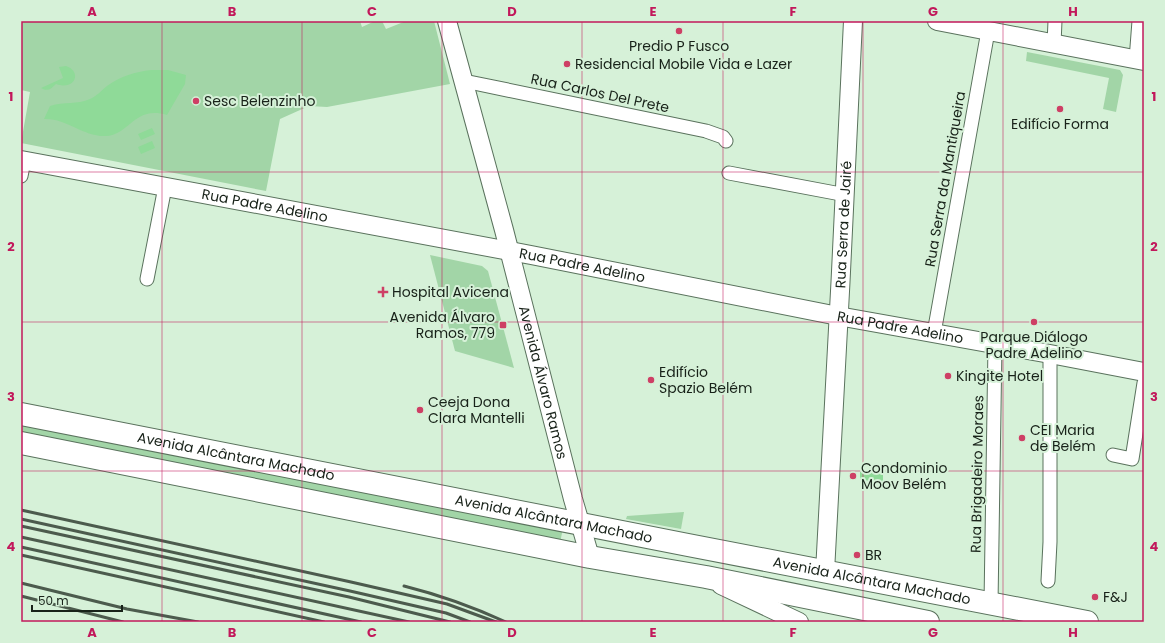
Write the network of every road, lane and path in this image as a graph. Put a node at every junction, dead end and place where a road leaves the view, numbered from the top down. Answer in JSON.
{"nodes":[{"id":1,"x":447,"y":21,"type":"edge"},
{"id":2,"x":853,"y":21,"type":"edge"},
{"id":3,"x":937,"y":21,"type":"edge"},
{"id":4,"x":1055,"y":21,"type":"edge"},
{"id":5,"x":1139,"y":21,"type":"edge"},
{"id":6,"x":965,"y":24,"type":"edge"},
{"id":7,"x":988,"y":31,"type":"junction"},
{"id":8,"x":1054,"y":44,"type":"junction"},
{"id":9,"x":1140,"y":60,"type":"edge"},
{"id":10,"x":464,"y":81,"type":"junction"},
{"id":11,"x":726,"y":141,"type":"dead end"},
{"id":12,"x":22,"y":166,"type":"edge"},
{"id":13,"x":729,"y":173,"type":"dead end"},
{"id":14,"x":165,"y":187,"type":"junction"},
{"id":15,"x":846,"y":195,"type":"junction"},
{"id":16,"x":510,"y":252,"type":"junction"},
{"id":17,"x":147,"y":279,"type":"dead end"},
{"id":18,"x":838,"y":316,"type":"junction"},
{"id":19,"x":934,"y":333,"type":"junction"},
{"id":20,"x":995,"y":344,"type":"junction"},
{"id":21,"x":1050,"y":354,"type":"junction"},
{"id":22,"x":1144,"y":372,"type":"edge"},
{"id":23,"x":1144,"y":383,"type":"edge"},
{"id":24,"x":21,"y":414,"type":"edge"},
{"id":25,"x":21,"y":443,"type":"edge"},
{"id":26,"x":1113,"y":455,"type":"dead end"},
{"id":27,"x":580,"y":524,"type":"junction"},
{"id":28,"x":590,"y":557,"type":"junction"},
{"id":29,"x":825,"y":572,"type":"junction"},
{"id":30,"x":706,"y":578,"type":"junction"},
{"id":31,"x":1048,"y":581,"type":"dead end"},
{"id":32,"x":991,"y":604,"type":"junction"},
{"id":33,"x":799,"y":622,"type":"edge"},
{"id":34,"x":928,"y":622,"type":"edge"},
{"id":35,"x":1087,"y":622,"type":"edge"}],
"edges":[{"from":1,"to":10,"type":"main road","name":"Avenida Álvaro Ramos"},
{"from":2,"to":15,"type":"main road","name":"Rua Serra de Jairé"},
{"from":3,"to":6,"type":"main road"},
{"from":4,"to":8,"type":"street"},
{"from":5,"to":9,"type":"street"},
{"from":6,"to":7,"type":"main road"},
{"from":7,"to":8,"type":"main road"},
{"from":7,"to":19,"type":"street","name":"Rua Serra da Mantiqueira"},
{"from":8,"to":9,"type":"main road"},
{"from":10,"to":11,"type":"street","name":"Rua Carlos Del Prete"},
{"from":10,"to":16,"type":"main road","name":"Avenida Álvaro Ramos"},
{"from":12,"to":14,"type":"main road","name":"Rua Padre Adelino"},
{"from":13,"to":15,"type":"street"},
{"from":14,"to":16,"type":"main road","name":"Rua Padre Adelino"},
{"from":14,"to":17,"type":"street"},
{"from":15,"to":18,"type":"main road","name":"Rua Serra de Jairé"},
{"from":16,"to":18,"type":"main road","name":"Rua Padre Adelino"},
{"from":16,"to":27,"type":"main road","name":"Avenida Álvaro Ramos"},
{"from":18,"to":19,"type":"main road","name":"Rua Padre Adelino"},
{"from":18,"to":29,"type":"main road","name":"Rua Serra de Jairé"},
{"from":19,"to":20,"type":"main road","name":"Rua Padre Adelino"},
{"from":20,"to":21,"type":"main road","name":"Rua Padre Adelino"},
{"from":20,"to":32,"type":"street","name":"Rua Brigadeiro Moraes"},
{"from":21,"to":22,"type":"main road","name":"Rua Padre Adelino"},
{"from":21,"to":31,"type":"street"},
{"from":23,"to":26,"type":"street"},
{"from":24,"to":27,"type":"highway","name":"Avenida Alcântara Machado"},
{"from":25,"to":28,"type":"highway","name":"Avenida Alcântara Machado"},
{"from":27,"to":28,"type":"main road","name":"Avenida Álvaro Ramos"},
{"from":27,"to":29,"type":"highway","name":"Avenida Alcântara Machado"},
{"from":28,"to":30,"type":"highway","name":"Avenida Alcântara Machado"},
{"from":29,"to":32,"type":"highway","name":"Avenida Alcântara Machado"},
{"from":30,"to":33,"type":"main road","name":"Avenida Alcântara Machado"},
{"from":30,"to":34,"type":"highway","name":"Avenida Alcântara Machado"},
{"from":32,"to":35,"type":"highway","name":"Avenida Alcântara Machado"}]}
